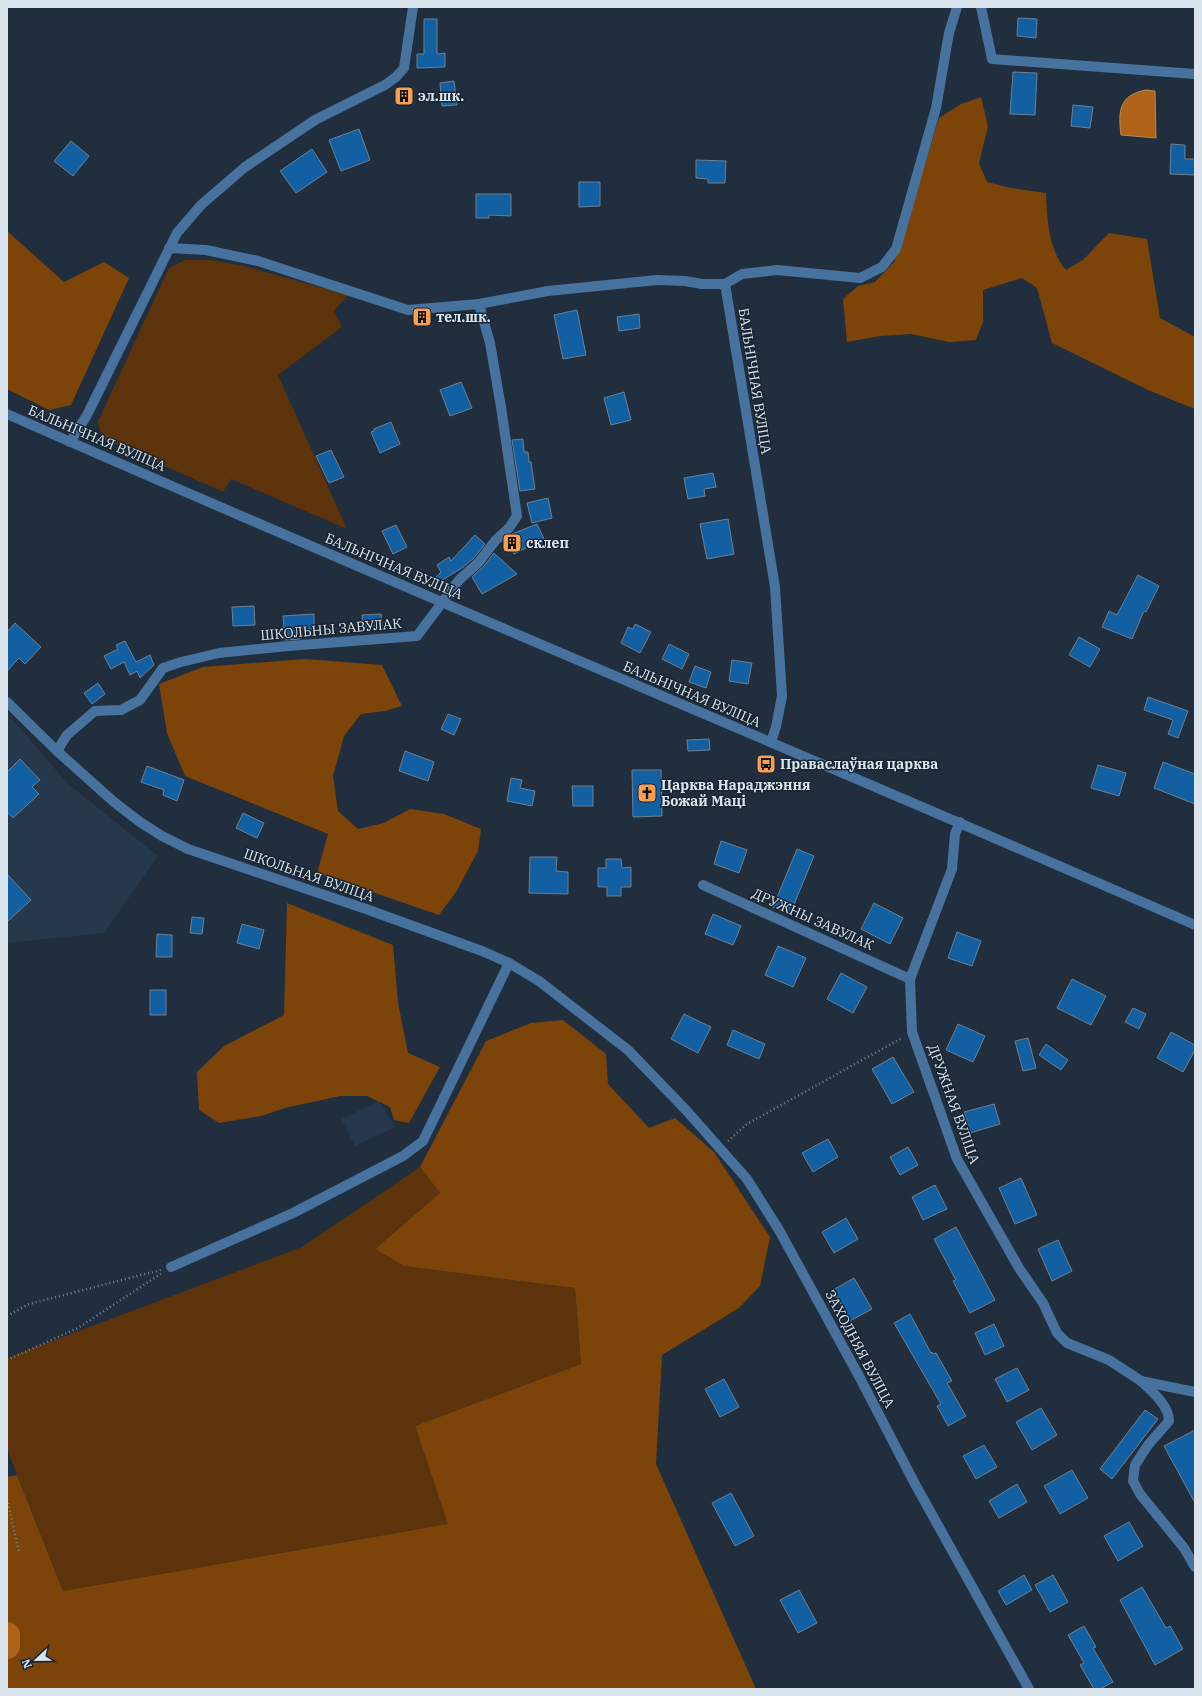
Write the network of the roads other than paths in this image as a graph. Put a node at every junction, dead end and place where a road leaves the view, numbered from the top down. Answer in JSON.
{"nodes":[{"id":1,"x":412,"y":7,"type":"edge"},
{"id":2,"x":957,"y":7,"type":"edge"},
{"id":3,"x":981,"y":7,"type":"edge"},
{"id":4,"x":1195,"y":74,"type":"edge"},
{"id":5,"x":169,"y":248,"type":"junction"},
{"id":6,"x":725,"y":284,"type":"junction"},
{"id":7,"x":479,"y":304,"type":"junction"},
{"id":8,"x":7,"y":414,"type":"edge"},
{"id":9,"x":70,"y":442,"type":"junction"},
{"id":10,"x":441,"y":602,"type":"junction"},
{"id":11,"x":7,"y":702,"type":"edge"},
{"id":12,"x":771,"y":742,"type":"junction"},
{"id":13,"x":57,"y":751,"type":"junction"},
{"id":14,"x":960,"y":822,"type":"junction"},
{"id":15,"x":703,"y":885,"type":"dead end"},
{"id":16,"x":1195,"y":925,"type":"edge"},
{"id":17,"x":509,"y":963,"type":"junction"},
{"id":18,"x":910,"y":979,"type":"junction"},
{"id":19,"x":624,"y":1047,"type":"joint"},
{"id":20,"x":171,"y":1267,"type":"road end"},
{"id":21,"x":1141,"y":1381,"type":"junction"},
{"id":22,"x":1195,"y":1392,"type":"edge"},
{"id":23,"x":1195,"y":1567,"type":"edge"},
{"id":24,"x":1029,"y":1689,"type":"edge"}],
"edges":[{"from":1,"to":5,"type":"street"},
{"from":2,"to":6,"type":"street"},
{"from":3,"to":4,"type":"street"},
{"from":5,"to":7,"type":"street"},
{"from":5,"to":9,"type":"street"},
{"from":6,"to":7,"type":"street"},
{"from":6,"to":12,"type":"street","name":"БАЛЬНІЧНАЯ ВУЛІЦА"},
{"from":7,"to":10,"type":"street","name":"ШКОЛЬНЫ ЗАВУЛАК"},
{"from":8,"to":9,"type":"street","name":"БАЛЬНІЧНАЯ ВУЛІЦА"},
{"from":9,"to":10,"type":"street","name":"БАЛЬНІЧНАЯ ВУЛІЦА"},
{"from":10,"to":12,"type":"street","name":"БАЛЬНІЧНАЯ ВУЛІЦА"},
{"from":10,"to":13,"type":"street","name":"ШКОЛЬНЫ ЗАВУЛАК"},
{"from":11,"to":13,"type":"street","name":"ШКОЛЬНАЯ ВУЛІЦА"},
{"from":12,"to":14,"type":"street","name":"БАЛЬНІЧНАЯ ВУЛІЦА"},
{"from":13,"to":17,"type":"street","name":"ШКОЛЬНАЯ ВУЛІЦА"},
{"from":14,"to":16,"type":"street","name":"БАЛЬНІЧНАЯ ВУЛІЦА"},
{"from":14,"to":18,"type":"street","name":"ДРУЖНАЯ ВУЛІЦА"},
{"from":15,"to":18,"type":"street","name":"ДРУЖНЫ ЗАВУЛАК"},
{"from":17,"to":19,"type":"street","name":"ШКОЛЬНАЯ ВУЛІЦА"},
{"from":17,"to":20,"type":"street"},
{"from":18,"to":21,"type":"street","name":"ДРУЖНАЯ ВУЛІЦА"},
{"from":19,"to":24,"type":"street","name":"ЗАХОДНЯЯ ВУЛІЦА"},
{"from":21,"to":22,"type":"street"},
{"from":21,"to":23,"type":"street"}]}
